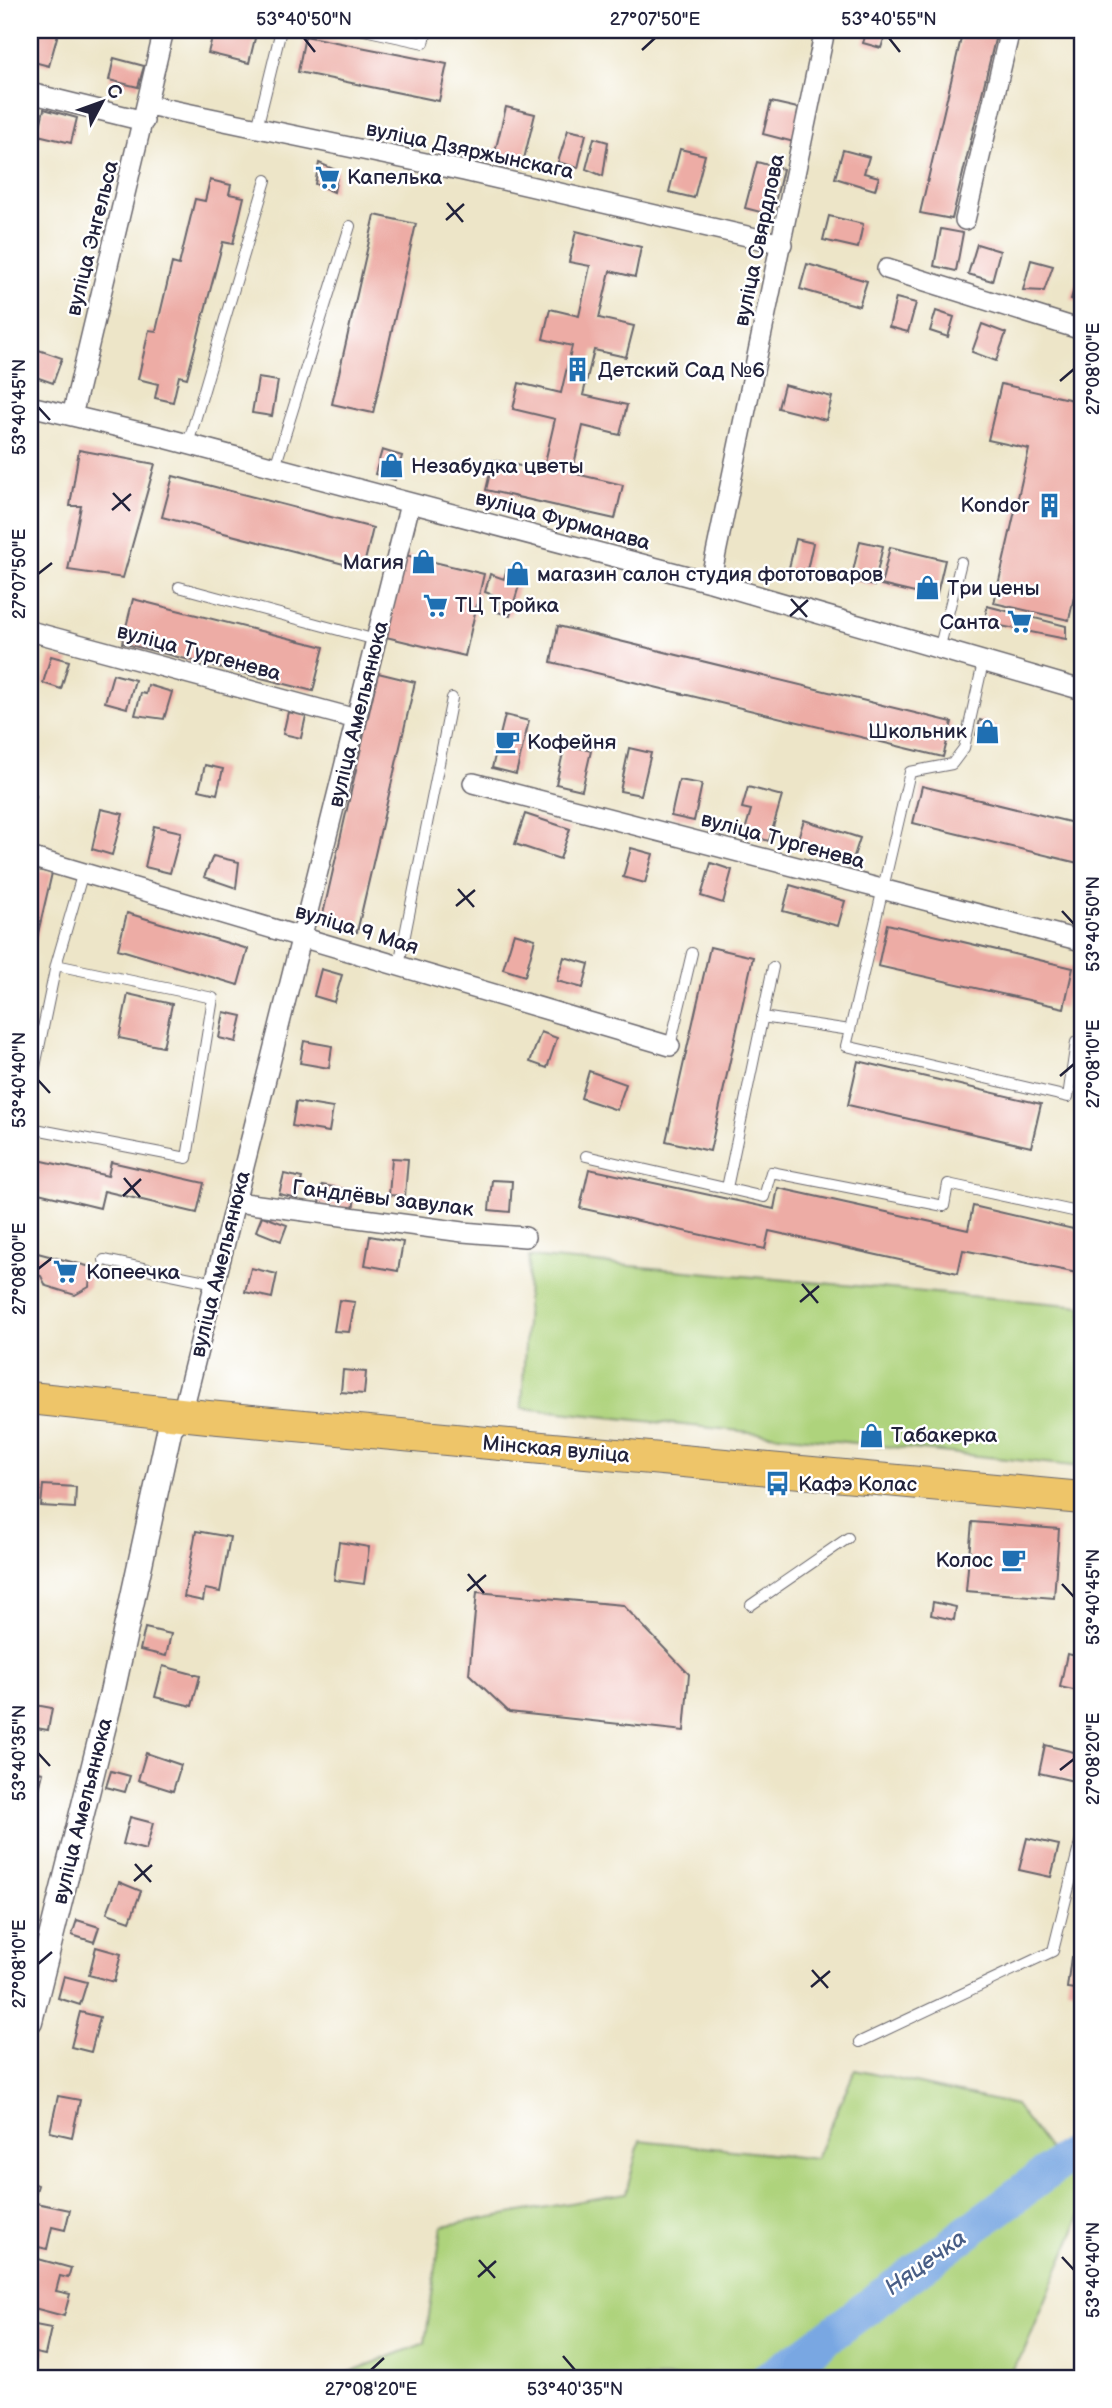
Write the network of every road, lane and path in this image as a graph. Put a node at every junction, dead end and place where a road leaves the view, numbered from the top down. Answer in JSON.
{"nodes":[{"id":1,"x":164,"y":30,"type":"edge"},
{"id":2,"x":281,"y":30,"type":"edge"},
{"id":3,"x":363,"y":30,"type":"edge"},
{"id":4,"x":427,"y":30,"type":"edge"},
{"id":5,"x":825,"y":30,"type":"edge"},
{"id":6,"x":1010,"y":30,"type":"edge"},
{"id":7,"x":30,"y":93,"type":"edge"},
{"id":8,"x":146,"y":113,"type":"junction"},
{"id":9,"x":257,"y":128,"type":"junction"},
{"id":10,"x":266,"y":180,"type":"dead end"},
{"id":11,"x":965,"y":220,"type":"dead end"},
{"id":12,"x":350,"y":226,"type":"dead end"},
{"id":13,"x":782,"y":244,"type":"junction"},
{"id":14,"x":887,"y":269,"type":"dead end"},
{"id":15,"x":1082,"y":330,"type":"edge"},
{"id":16,"x":30,"y":406,"type":"edge"},
{"id":17,"x":72,"y":416,"type":"junction"},
{"id":18,"x":188,"y":444,"type":"junction"},
{"id":19,"x":275,"y":467,"type":"junction"},
{"id":20,"x":410,"y":504,"type":"junction"},
{"id":21,"x":961,"y":562,"type":"dead end"},
{"id":22,"x":710,"y":582,"type":"junction"},
{"id":23,"x":179,"y":587,"type":"dead end"},
{"id":24,"x":30,"y":631,"type":"edge"},
{"id":25,"x":376,"y":640,"type":"junction"},
{"id":26,"x":939,"y":650,"type":"junction"},
{"id":27,"x":983,"y":663,"type":"junction"},
{"id":28,"x":1082,"y":690,"type":"edge"},
{"id":29,"x":452,"y":698,"type":"dead end"},
{"id":30,"x":356,"y":719,"type":"junction"},
{"id":31,"x":473,"y":783,"type":"dead end"},
{"id":32,"x":30,"y":857,"type":"edge"},
{"id":33,"x":83,"y":872,"type":"junction"},
{"id":34,"x":882,"y":890,"type":"junction"},
{"id":35,"x":302,"y":936,"type":"junction"},
{"id":36,"x":1082,"y":941,"type":"edge"},
{"id":37,"x":692,"y":953,"type":"dead end"},
{"id":38,"x":56,"y":965,"type":"junction"},
{"id":39,"x":399,"y":965,"type":"junction"},
{"id":40,"x":773,"y":967,"type":"dead end"},
{"id":41,"x":762,"y":1017,"type":"junction"},
{"id":42,"x":850,"y":1030,"type":"junction"},
{"id":43,"x":1082,"y":1043,"type":"edge"},
{"id":44,"x":670,"y":1046,"type":"joint"},
{"id":45,"x":30,"y":1091,"type":"edge"},
{"id":46,"x":30,"y":1128,"type":"edge"},
{"id":47,"x":586,"y":1156,"type":"dead end"},
{"id":48,"x":727,"y":1188,"type":"junction"},
{"id":49,"x":236,"y":1202,"type":"junction"},
{"id":50,"x":1082,"y":1213,"type":"edge"},
{"id":51,"x":525,"y":1237,"type":"dead end"},
{"id":52,"x":104,"y":1260,"type":"dead end"},
{"id":53,"x":215,"y":1283,"type":"junction"},
{"id":54,"x":30,"y":1398,"type":"edge"},
{"id":55,"x":182,"y":1414,"type":"junction"},
{"id":56,"x":1082,"y":1498,"type":"edge"},
{"id":57,"x":848,"y":1538,"type":"dead end"},
{"id":58,"x":751,"y":1605,"type":"dead end"},
{"id":59,"x":1082,"y":1835,"type":"edge"},
{"id":60,"x":30,"y":2021,"type":"edge"},
{"id":61,"x":860,"y":2042,"type":"dead end"}],
"edges":[{"from":1,"to":8,"type":"street","name":"вуліца Энгельса"},
{"from":2,"to":9,"type":"lane"},
{"from":3,"to":4,"type":"lane"},
{"from":5,"to":13,"type":"street","name":"вуліца Свярдлова"},
{"from":6,"to":11,"type":"street"},
{"from":7,"to":8,"type":"street","name":"вуліца Дзяржынскага"},
{"from":8,"to":9,"type":"street","name":"вуліца Дзяржынскага"},
{"from":8,"to":17,"type":"street","name":"вуліца Энгельса"},
{"from":9,"to":13,"type":"street","name":"вуліца Дзяржынскага"},
{"from":10,"to":18,"type":"lane"},
{"from":12,"to":19,"type":"lane"},
{"from":13,"to":22,"type":"street","name":"вуліца Свярдлова"},
{"from":14,"to":15,"type":"street"},
{"from":16,"to":17,"type":"street","name":"вуліца Фурманава"},
{"from":17,"to":18,"type":"street","name":"вуліца Фурманава"},
{"from":18,"to":19,"type":"street","name":"вуліца Фурманава"},
{"from":19,"to":20,"type":"street","name":"вуліца Фурманава"},
{"from":20,"to":22,"type":"street","name":"вуліца Фурманава"},
{"from":20,"to":25,"type":"street","name":"вуліца Амельянюка"},
{"from":21,"to":26,"type":"lane"},
{"from":22,"to":26,"type":"street","name":"вуліца Фурманава"},
{"from":23,"to":25,"type":"lane"},
{"from":24,"to":30,"type":"street","name":"вуліца Тургенева"},
{"from":25,"to":30,"type":"street","name":"вуліца Амельянюка"},
{"from":26,"to":27,"type":"street","name":"вуліца Фурманава"},
{"from":27,"to":28,"type":"street","name":"вуліца Фурманава"},
{"from":27,"to":34,"type":"lane"},
{"from":29,"to":39,"type":"lane"},
{"from":30,"to":35,"type":"street","name":"вуліца Амельянюка"},
{"from":31,"to":34,"type":"street","name":"вуліца Тургенева"},
{"from":32,"to":33,"type":"street","name":"вуліца 9 Мая"},
{"from":33,"to":35,"type":"street","name":"вуліца 9 Мая"},
{"from":33,"to":38,"type":"lane"},
{"from":34,"to":36,"type":"street","name":"вуліца Тургенева"},
{"from":34,"to":42,"type":"lane"},
{"from":35,"to":39,"type":"street","name":"вуліца 9 Мая"},
{"from":35,"to":49,"type":"street","name":"вуліца Амельянюка"},
{"from":37,"to":44,"type":"lane"},
{"from":38,"to":45,"type":"lane"},
{"from":38,"to":46,"type":"lane"},
{"from":39,"to":44,"type":"street","name":"вуліца 9 Мая"},
{"from":40,"to":41,"type":"lane"},
{"from":41,"to":42,"type":"lane"},
{"from":41,"to":48,"type":"lane"},
{"from":42,"to":43,"type":"lane"},
{"from":47,"to":48,"type":"lane"},
{"from":48,"to":50,"type":"lane"},
{"from":49,"to":51,"type":"street","name":"Гандлёвы завулак"},
{"from":49,"to":53,"type":"street","name":"вуліца Амельянюка"},
{"from":52,"to":53,"type":"lane"},
{"from":53,"to":55,"type":"street","name":"вуліца Амельянюка"},
{"from":54,"to":55,"type":"main road","name":"Мінская вуліца"},
{"from":55,"to":56,"type":"main road","name":"Мінская вуліца"},
{"from":55,"to":60,"type":"street","name":"вуліца Амельянюка"},
{"from":57,"to":58,"type":"lane"},
{"from":59,"to":61,"type":"lane"}]}
